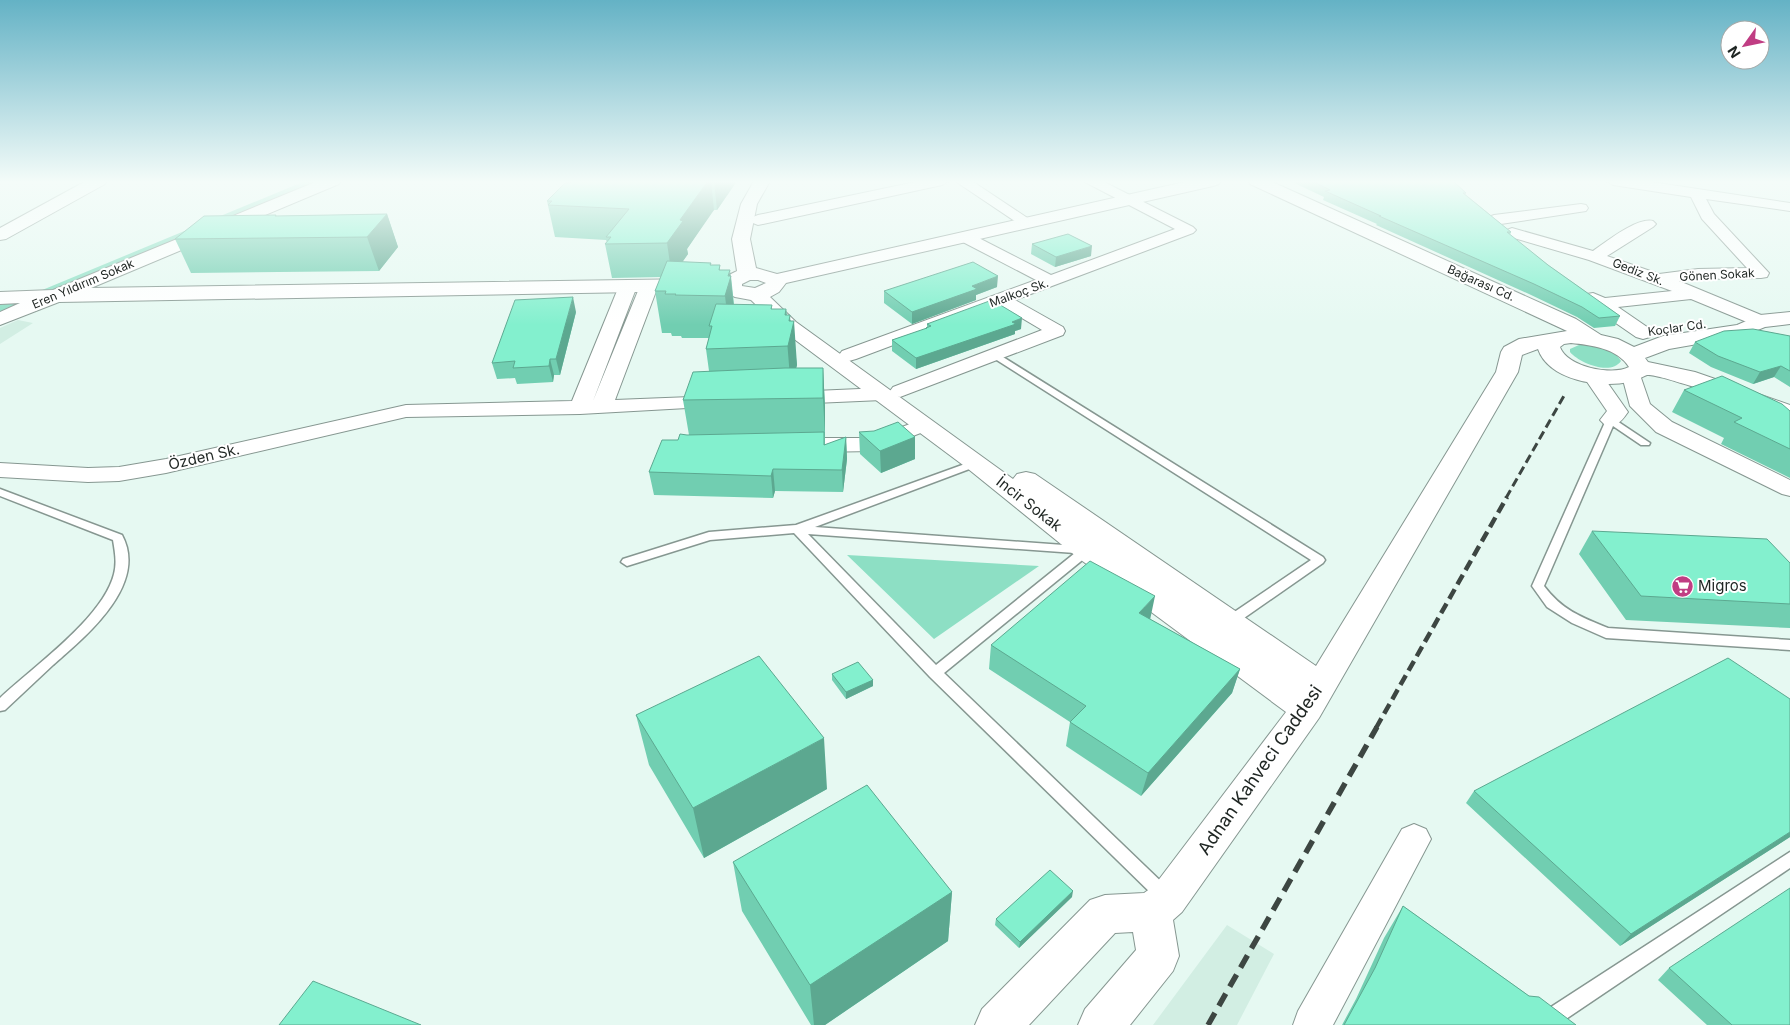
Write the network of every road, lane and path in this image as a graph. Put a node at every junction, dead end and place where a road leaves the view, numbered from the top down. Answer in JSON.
{"nodes":[{"id":1,"x":11,"y":229,"type":"edge"},
{"id":2,"x":190,"y":229,"type":"edge"},
{"id":3,"x":215,"y":229,"type":"edge"},
{"id":4,"x":743,"y":229,"type":"edge"},
{"id":5,"x":757,"y":229,"type":"edge"},
{"id":6,"x":1001,"y":229,"type":"edge"},
{"id":7,"x":1186,"y":229,"type":"edge"},
{"id":8,"x":1340,"y":229,"type":"edge"},
{"id":9,"x":1362,"y":229,"type":"edge"},
{"id":10,"x":1505,"y":229,"type":"edge"},
{"id":11,"x":1639,"y":229,"type":"edge"},
{"id":12,"x":1719,"y":229,"type":"edge"},
{"id":13,"x":1512,"y":234,"type":"junction"},
{"id":14,"x":0,"y":235,"type":"edge"},
{"id":15,"x":965,"y":237,"type":"junction"},
{"id":16,"x":1595,"y":256,"type":"junction"},
{"id":17,"x":1538,"y":257,"type":"edge"},
{"id":18,"x":1658,"y":279,"type":"junction"},
{"id":19,"x":1051,"y":281,"type":"junction"},
{"id":20,"x":754,"y":283,"type":"junction"},
{"id":21,"x":628,"y":286,"type":"junction"},
{"id":22,"x":649,"y":286,"type":"junction"},
{"id":23,"x":1579,"y":289,"type":"edge"},
{"id":24,"x":1692,"y":294,"type":"junction"},
{"id":25,"x":54,"y":295,"type":"junction"},
{"id":26,"x":0,"y":298,"type":"edge"},
{"id":27,"x":23,"y":298,"type":"junction"},
{"id":28,"x":1002,"y":299,"type":"junction"},
{"id":29,"x":1600,"y":304,"type":"junction"},
{"id":30,"x":0,"y":308,"type":"edge"},
{"id":31,"x":1790,"y":318,"type":"edge"},
{"id":32,"x":0,"y":319,"type":"edge"},
{"id":33,"x":1756,"y":323,"type":"junction"},
{"id":34,"x":1643,"y":333,"type":"junction"},
{"id":35,"x":1782,"y":338,"type":"edge"},
{"id":36,"x":1555,"y":339,"type":"junction"},
{"id":37,"x":1598,"y":341,"type":"junction"},
{"id":38,"x":849,"y":355,"type":"junction"},
{"id":39,"x":995,"y":355,"type":"junction"},
{"id":40,"x":1564,"y":365,"type":"junction"},
{"id":41,"x":1634,"y":366,"type":"junction"},
{"id":42,"x":1507,"y":372,"type":"junction"},
{"id":43,"x":1593,"y":376,"type":"junction"},
{"id":44,"x":891,"y":393,"type":"junction"},
{"id":45,"x":776,"y":399,"type":"edge"},
{"id":46,"x":737,"y":401,"type":"edge"},
{"id":47,"x":602,"y":407,"type":"junction"},
{"id":48,"x":580,"y":408,"type":"junction"},
{"id":49,"x":1790,"y":413,"type":"edge"},
{"id":50,"x":1611,"y":420,"type":"junction"},
{"id":51,"x":924,"y":425,"type":"junction"},
{"id":52,"x":1664,"y":427,"type":"junction"},
{"id":53,"x":1645,"y":443,"type":"dead end"},
{"id":54,"x":797,"y":445,"type":"edge"},
{"id":55,"x":976,"y":463,"type":"junction"},
{"id":56,"x":0,"y":470,"type":"edge"},
{"id":57,"x":1790,"y":489,"type":"edge"},
{"id":58,"x":0,"y":492,"type":"edge"},
{"id":59,"x":797,"y":529,"type":"junction"},
{"id":60,"x":1087,"y":550,"type":"junction"},
{"id":61,"x":627,"y":562,"type":"dead end"},
{"id":62,"x":1229,"y":622,"type":"junction"},
{"id":63,"x":1790,"y":645,"type":"edge"},
{"id":64,"x":935,"y":673,"type":"junction"},
{"id":65,"x":1313,"y":697,"type":"junction"},
{"id":66,"x":0,"y":706,"type":"edge"},
{"id":67,"x":1414,"y":839,"type":"dead end"},
{"id":68,"x":1790,"y":859,"type":"edge"},
{"id":69,"x":1159,"y":906,"type":"junction"},
{"id":70,"x":1530,"y":1019,"type":"edge"},
{"id":71,"x":998,"y":1025,"type":"edge"},
{"id":72,"x":1101,"y":1025,"type":"edge"},
{"id":73,"x":1312,"y":1025,"type":"edge"}],
"edges":[{"from":1,"to":14,"type":"main road"},
{"from":2,"to":27,"type":"main road","name":"Eren Yıldırım Sokak"},
{"from":3,"to":25,"type":"main road","name":"Eren Yıldırım Sokak"},
{"from":4,"to":20,"type":"main road"},
{"from":5,"to":20,"type":"main road"},
{"from":6,"to":15,"type":"main road"},
{"from":7,"to":19,"type":"street","name":"Malkoç Sk."},
{"from":8,"to":36,"type":"main road"},
{"from":9,"to":37,"type":"main road","name":"Bağarası Cd."},
{"from":10,"to":13,"type":"street"},
{"from":11,"to":16,"type":"street"},
{"from":12,"to":18,"type":"street","name":"Gönen Sokak"},
{"from":13,"to":16,"type":"street","name":"Gediz Sk."},
{"from":13,"to":17,"type":"street"},
{"from":15,"to":19,"type":"street"},
{"from":15,"to":20,"type":"main road"},
{"from":16,"to":18,"type":"street","name":"Gediz Sk."},
{"from":18,"to":24,"type":"street","name":"Gediz Sk."},
{"from":19,"to":28,"type":"street","name":"Malkoç Sk."},
{"from":20,"to":22,"type":"main road"},
{"from":20,"to":38,"type":"main road","name":"İncir Sokak"},
{"from":20,"to":44,"type":"main road","name":"İncir Sokak"},
{"from":21,"to":22,"type":"main road"},
{"from":21,"to":25,"type":"main road"},
{"from":21,"to":48,"type":"street"},
{"from":22,"to":47,"type":"street"},
{"from":23,"to":29,"type":"street"},
{"from":24,"to":29,"type":"street"},
{"from":24,"to":33,"type":"street","name":"Gediz Sk."},
{"from":25,"to":27,"type":"main road"},
{"from":25,"to":32,"type":"main road","name":"Eren Yıldırım Sokak"},
{"from":26,"to":27,"type":"main road"},
{"from":27,"to":30,"type":"main road","name":"Eren Yıldırım Sokak"},
{"from":28,"to":38,"type":"street","name":"Malkoç Sk."},
{"from":28,"to":39,"type":"street"},
{"from":29,"to":34,"type":"street"},
{"from":31,"to":33,"type":"main road","name":"Koçlar Cd."},
{"from":33,"to":34,"type":"main road","name":"Koçlar Cd."},
{"from":33,"to":35,"type":"street","name":"Gediz Sk."},
{"from":33,"to":41,"type":"main road","name":"Koçlar Cd."},
{"from":34,"to":37,"type":"main road","name":"Koçlar Cd."},
{"from":36,"to":37,"type":"main road"},
{"from":36,"to":40,"type":"main road"},
{"from":36,"to":42,"type":"main road","name":"Adnan Kahveci Caddesi"},
{"from":37,"to":41,"type":"main road"},
{"from":38,"to":44,"type":"main road","name":"İncir Sokak"},
{"from":39,"to":44,"type":"street"},
{"from":39,"to":62,"type":"lane"},
{"from":40,"to":42,"type":"main road"},
{"from":40,"to":43,"type":"main road"},
{"from":41,"to":43,"type":"main road"},
{"from":41,"to":49,"type":"main road"},
{"from":41,"to":52,"type":"street"},
{"from":42,"to":65,"type":"main road","name":"Adnan Kahveci Caddesi"},
{"from":43,"to":50,"type":"street"},
{"from":44,"to":45,"type":"street"},
{"from":44,"to":51,"type":"main road","name":"İncir Sokak"},
{"from":44,"to":62,"type":"main road","name":"İncir Sokak"},
{"from":46,"to":47,"type":"street","name":"Özden Sk."},
{"from":47,"to":48,"type":"street","name":"Özden Sk."},
{"from":48,"to":56,"type":"street","name":"Özden Sk."},
{"from":50,"to":52,"type":"street"},
{"from":50,"to":53,"type":"lane"},
{"from":50,"to":63,"type":"lane"},
{"from":51,"to":54,"type":"street"},
{"from":51,"to":55,"type":"main road","name":"İncir Sokak"},
{"from":52,"to":57,"type":"street"},
{"from":55,"to":59,"type":"lane"},
{"from":55,"to":60,"type":"main road","name":"İncir Sokak"},
{"from":58,"to":66,"type":"lane"},
{"from":59,"to":60,"type":"lane"},
{"from":59,"to":61,"type":"lane"},
{"from":59,"to":64,"type":"lane"},
{"from":60,"to":64,"type":"lane"},
{"from":60,"to":65,"type":"main road","name":"İncir Sokak"},
{"from":62,"to":65,"type":"main road","name":"İncir Sokak"},
{"from":64,"to":69,"type":"lane"},
{"from":65,"to":69,"type":"main road","name":"Adnan Kahveci Caddesi"},
{"from":67,"to":73,"type":"street"},
{"from":68,"to":70,"type":"lane"},
{"from":69,"to":71,"type":"main road"},
{"from":69,"to":72,"type":"main road"}]}
